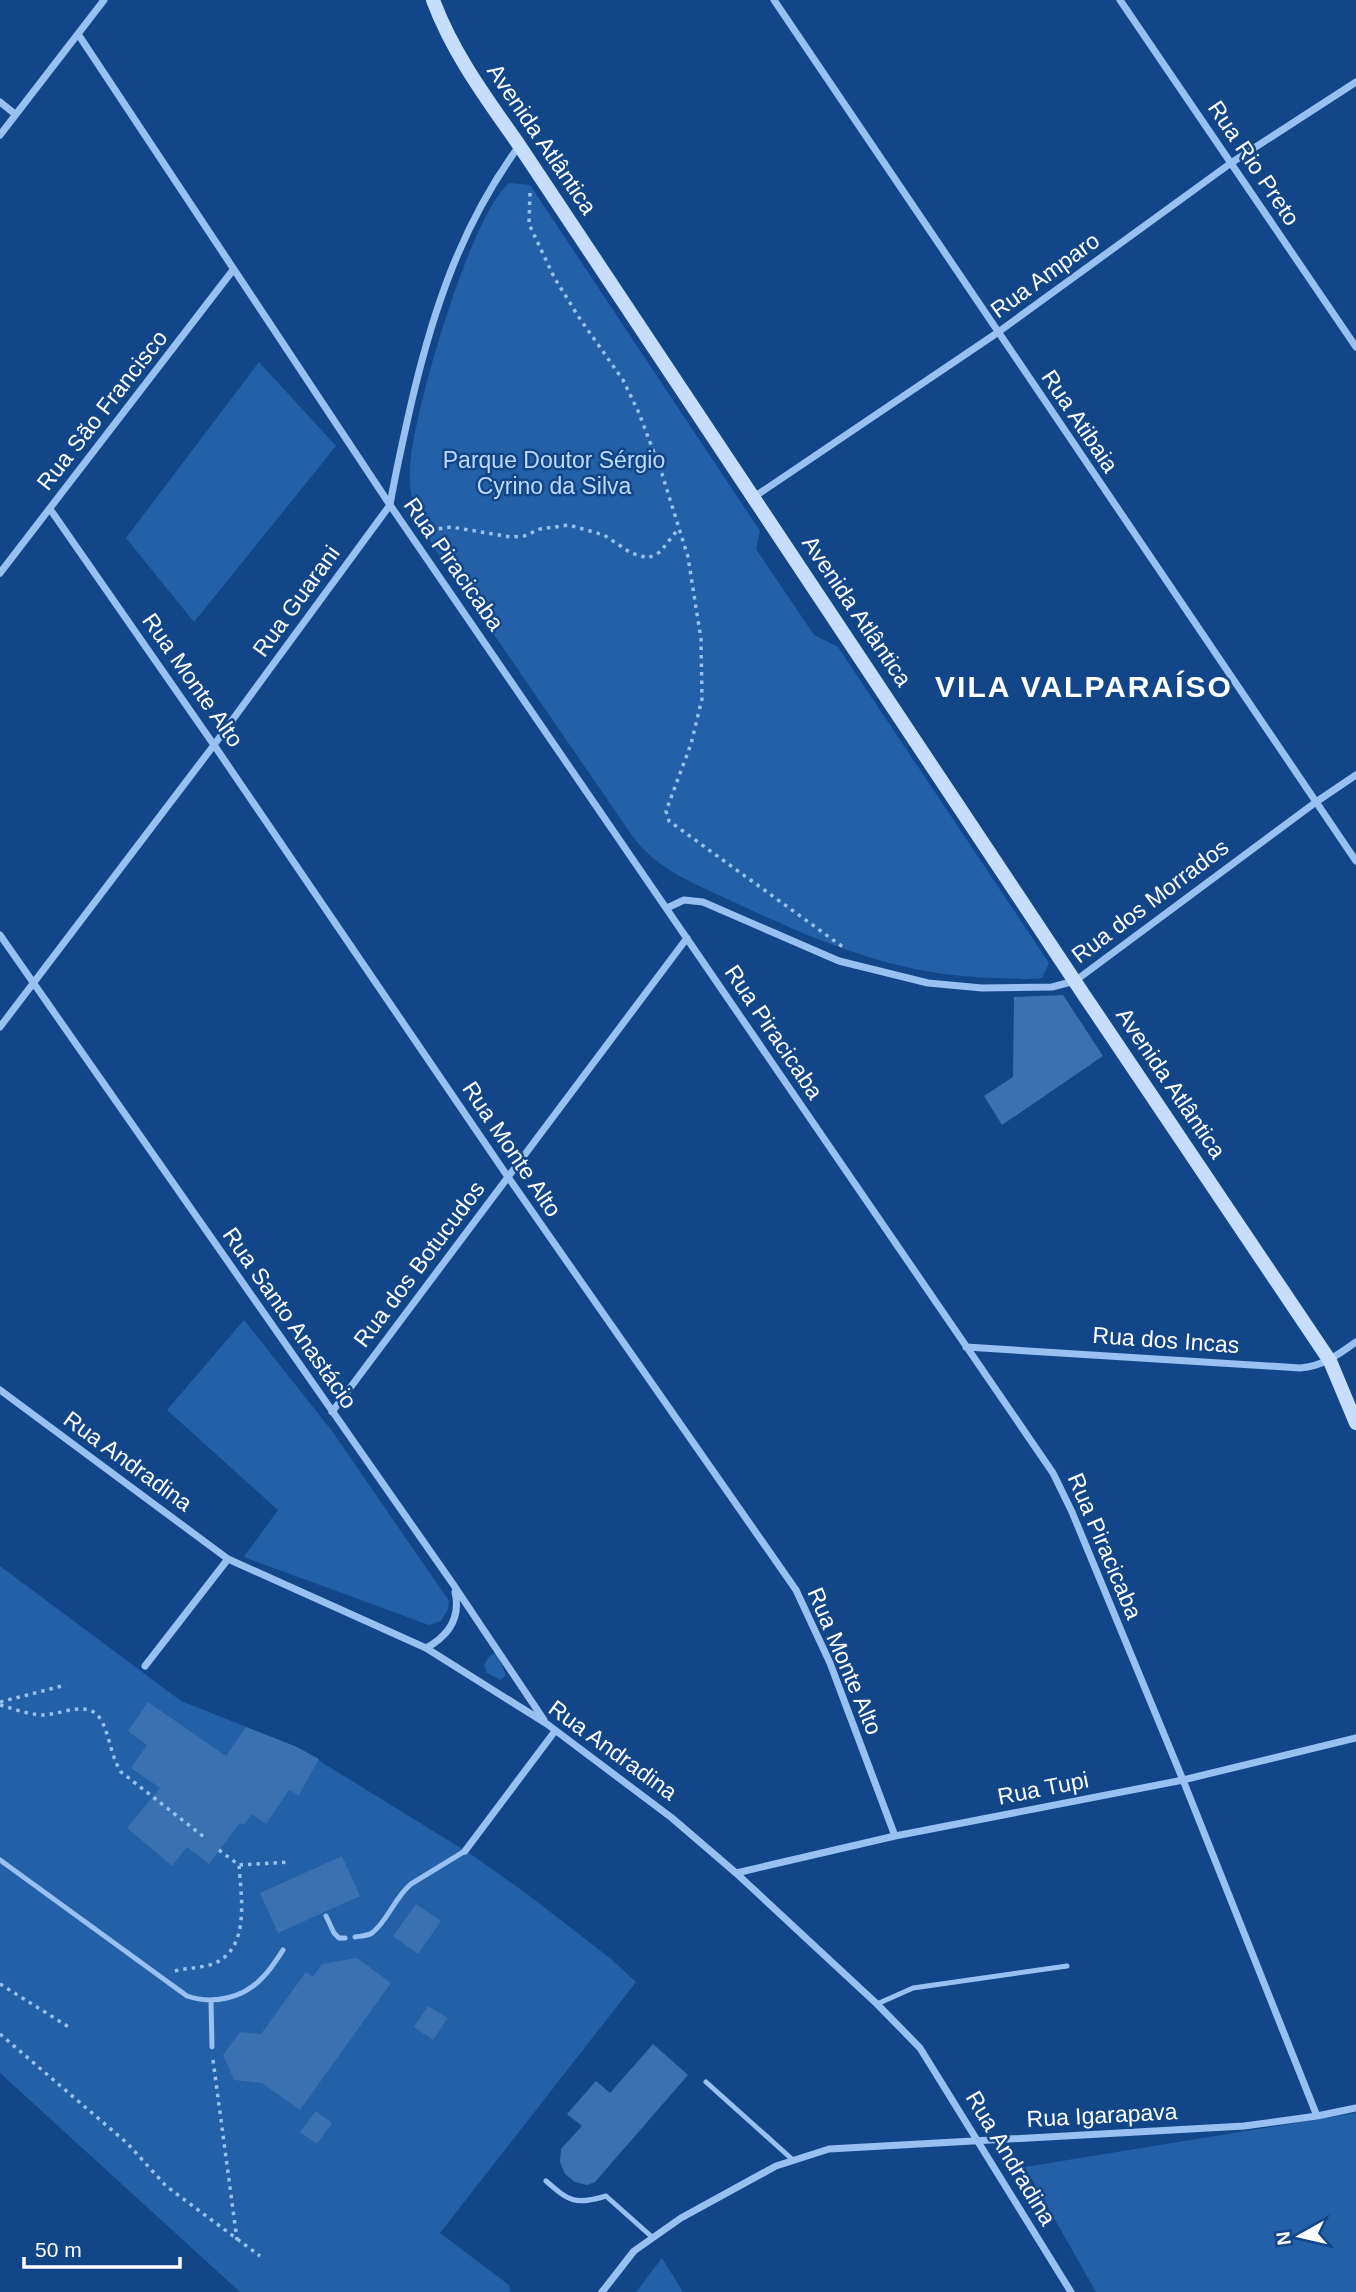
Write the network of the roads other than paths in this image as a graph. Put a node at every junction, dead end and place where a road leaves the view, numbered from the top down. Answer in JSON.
{"nodes":[{"id":1,"x":104,"y":0,"type":"edge"},
{"id":2,"x":433,"y":0,"type":"edge"},
{"id":3,"x":774,"y":0,"type":"edge"},
{"id":4,"x":1121,"y":0,"type":"edge"},
{"id":5,"x":78,"y":34,"type":"junction"},
{"id":6,"x":1356,"y":82,"type":"edge"},
{"id":7,"x":0,"y":102,"type":"edge"},
{"id":8,"x":15,"y":114,"type":"junction"},
{"id":9,"x":0,"y":135,"type":"edge"},
{"id":10,"x":519,"y":145,"type":"junction"},
{"id":11,"x":1231,"y":163,"type":"junction"},
{"id":12,"x":233,"y":270,"type":"junction"},
{"id":13,"x":997,"y":333,"type":"junction"},
{"id":14,"x":1356,"y":347,"type":"edge"},
{"id":15,"x":754,"y":497,"type":"junction"},
{"id":16,"x":390,"y":505,"type":"junction"},
{"id":17,"x":50,"y":509,"type":"junction"},
{"id":18,"x":0,"y":573,"type":"edge"},
{"id":19,"x":214,"y":745,"type":"junction"},
{"id":20,"x":1356,"y":775,"type":"edge"},
{"id":21,"x":1316,"y":802,"type":"junction"},
{"id":22,"x":1356,"y":862,"type":"edge"},
{"id":23,"x":667,"y":908,"type":"junction"},
{"id":24,"x":0,"y":935,"type":"edge"},
{"id":25,"x":687,"y":938,"type":"junction"},
{"id":26,"x":1075,"y":981,"type":"junction"},
{"id":27,"x":33,"y":983,"type":"junction"},
{"id":28,"x":0,"y":1027,"type":"edge"},
{"id":29,"x":508,"y":1177,"type":"junction"},
{"id":30,"x":1356,"y":1342,"type":"edge"},
{"id":31,"x":966,"y":1347,"type":"junction"},
{"id":32,"x":1330,"y":1361,"type":"junction"},
{"id":33,"x":0,"y":1390,"type":"edge"},
{"id":34,"x":332,"y":1412,"type":"junction"},
{"id":35,"x":1356,"y":1423,"type":"edge"},
{"id":36,"x":228,"y":1559,"type":"junction"},
{"id":37,"x":453,"y":1584,"type":"junction"},
{"id":38,"x":426,"y":1648,"type":"junction"},
{"id":39,"x":145,"y":1666,"type":"dead end"},
{"id":40,"x":547,"y":1724,"type":"junction"},
{"id":41,"x":555,"y":1731,"type":"junction"},
{"id":42,"x":1356,"y":1738,"type":"edge"},
{"id":43,"x":1183,"y":1780,"type":"junction"},
{"id":44,"x":895,"y":1836,"type":"junction"},
{"id":45,"x":465,"y":1851,"type":"joint"},
{"id":46,"x":0,"y":1860,"type":"edge"},
{"id":47,"x":736,"y":1873,"type":"junction"},
{"id":48,"x":326,"y":1916,"type":"dead end"},
{"id":49,"x":355,"y":1937,"type":"dead end"},
{"id":50,"x":345,"y":1938,"type":"dead end"},
{"id":51,"x":283,"y":1950,"type":"dead end"},
{"id":52,"x":1067,"y":1966,"type":"dead end"},
{"id":53,"x":211,"y":2001,"type":"junction"},
{"id":54,"x":877,"y":2004,"type":"junction"},
{"id":55,"x":212,"y":2048,"type":"road end"},
{"id":56,"x":706,"y":2082,"type":"dead end"},
{"id":57,"x":1356,"y":2108,"type":"edge"},
{"id":58,"x":1317,"y":2116,"type":"junction"},
{"id":59,"x":978,"y":2141,"type":"junction"},
{"id":60,"x":793,"y":2160,"type":"junction"},
{"id":61,"x":546,"y":2181,"type":"dead end"},
{"id":62,"x":652,"y":2237,"type":"junction"},
{"id":63,"x":602,"y":2292,"type":"edge"},
{"id":64,"x":1071,"y":2292,"type":"edge"}],
"edges":[{"from":1,"to":5,"type":"street"},
{"from":2,"to":10,"type":"main road","name":"Avenida Atlântica"},
{"from":3,"to":13,"type":"street","name":"Rua Atibaia"},
{"from":4,"to":11,"type":"street","name":"Rua Rio Preto"},
{"from":5,"to":8,"type":"street"},
{"from":5,"to":12,"type":"street","name":"Rua Piracicaba"},
{"from":6,"to":11,"type":"street","name":"Rua Amparo"},
{"from":7,"to":8,"type":"street"},
{"from":8,"to":9,"type":"street"},
{"from":10,"to":15,"type":"main road","name":"Avenida Atlântica"},
{"from":10,"to":16,"type":"street","name":"Rua Guarani"},
{"from":11,"to":13,"type":"street","name":"Rua Amparo"},
{"from":11,"to":14,"type":"street","name":"Rua Rio Preto"},
{"from":12,"to":16,"type":"street","name":"Rua Piracicaba"},
{"from":12,"to":17,"type":"street","name":"Rua São Francisco"},
{"from":13,"to":15,"type":"street","name":"Rua Amparo"},
{"from":13,"to":21,"type":"street","name":"Rua Atibaia"},
{"from":15,"to":26,"type":"main road","name":"Avenida Atlântica"},
{"from":16,"to":19,"type":"street","name":"Rua Guarani"},
{"from":16,"to":23,"type":"street","name":"Rua Piracicaba"},
{"from":17,"to":18,"type":"street","name":"Rua São Francisco"},
{"from":17,"to":19,"type":"street","name":"Rua Monte Alto"},
{"from":19,"to":27,"type":"street","name":"Rua Guarani"},
{"from":19,"to":29,"type":"street","name":"Rua Monte Alto"},
{"from":20,"to":21,"type":"street","name":"Rua dos Morrados"},
{"from":21,"to":22,"type":"street","name":"Rua Atibaia"},
{"from":21,"to":26,"type":"street","name":"Rua dos Morrados"},
{"from":23,"to":25,"type":"street","name":"Rua Piracicaba"},
{"from":23,"to":26,"type":"street","name":"Rua dos Morrados"},
{"from":24,"to":27,"type":"street","name":"Rua Santo Anastácio"},
{"from":25,"to":29,"type":"street","name":"Rua dos Botucudos"},
{"from":25,"to":31,"type":"street","name":"Rua Piracicaba"},
{"from":26,"to":32,"type":"main road","name":"Avenida Atlântica"},
{"from":27,"to":28,"type":"street","name":"Rua Guarani"},
{"from":27,"to":34,"type":"street","name":"Rua Santo Anastácio"},
{"from":29,"to":34,"type":"street","name":"Rua dos Botucudos"},
{"from":29,"to":44,"type":"street","name":"Rua Monte Alto"},
{"from":30,"to":32,"type":"street","name":"Rua dos Incas"},
{"from":31,"to":32,"type":"street","name":"Rua dos Incas"},
{"from":31,"to":43,"type":"street","name":"Rua Piracicaba"},
{"from":32,"to":35,"type":"main road","name":"Avenida Atlântica"},
{"from":33,"to":36,"type":"street","name":"Rua Andradina"},
{"from":34,"to":37,"type":"street","name":"Rua Santo Anastácio"},
{"from":36,"to":38,"type":"street","name":"Rua Andradina"},
{"from":36,"to":39,"type":"street"},
{"from":37,"to":38,"type":"street"},
{"from":37,"to":40,"type":"street","name":"Rua Santo Anastácio"},
{"from":38,"to":40,"type":"street","name":"Rua Andradina"},
{"from":40,"to":41,"type":"street","name":"Rua Andradina"},
{"from":41,"to":45,"type":"street"},
{"from":41,"to":47,"type":"street","name":"Rua Andradina"},
{"from":42,"to":43,"type":"street","name":"Rua Tupi"},
{"from":43,"to":44,"type":"street","name":"Rua Tupi"},
{"from":43,"to":58,"type":"street","name":"Rua Piracicaba"},
{"from":44,"to":47,"type":"street","name":"Rua Tupi"},
{"from":45,"to":49,"type":"lane"},
{"from":46,"to":53,"type":"lane"},
{"from":47,"to":54,"type":"street","name":"Rua Andradina"},
{"from":48,"to":50,"type":"lane"},
{"from":51,"to":53,"type":"lane"},
{"from":52,"to":54,"type":"lane"},
{"from":53,"to":55,"type":"lane"},
{"from":54,"to":59,"type":"street","name":"Rua Andradina"},
{"from":56,"to":60,"type":"lane"},
{"from":57,"to":58,"type":"street","name":"Rua Igarapava"},
{"from":58,"to":59,"type":"street","name":"Rua Igarapava"},
{"from":59,"to":60,"type":"street","name":"Rua Igarapava"},
{"from":59,"to":64,"type":"street","name":"Rua Andradina"},
{"from":60,"to":62,"type":"street","name":"Rua Igarapava"},
{"from":61,"to":62,"type":"lane"},
{"from":62,"to":63,"type":"street","name":"Rua Igarapava"}]}
